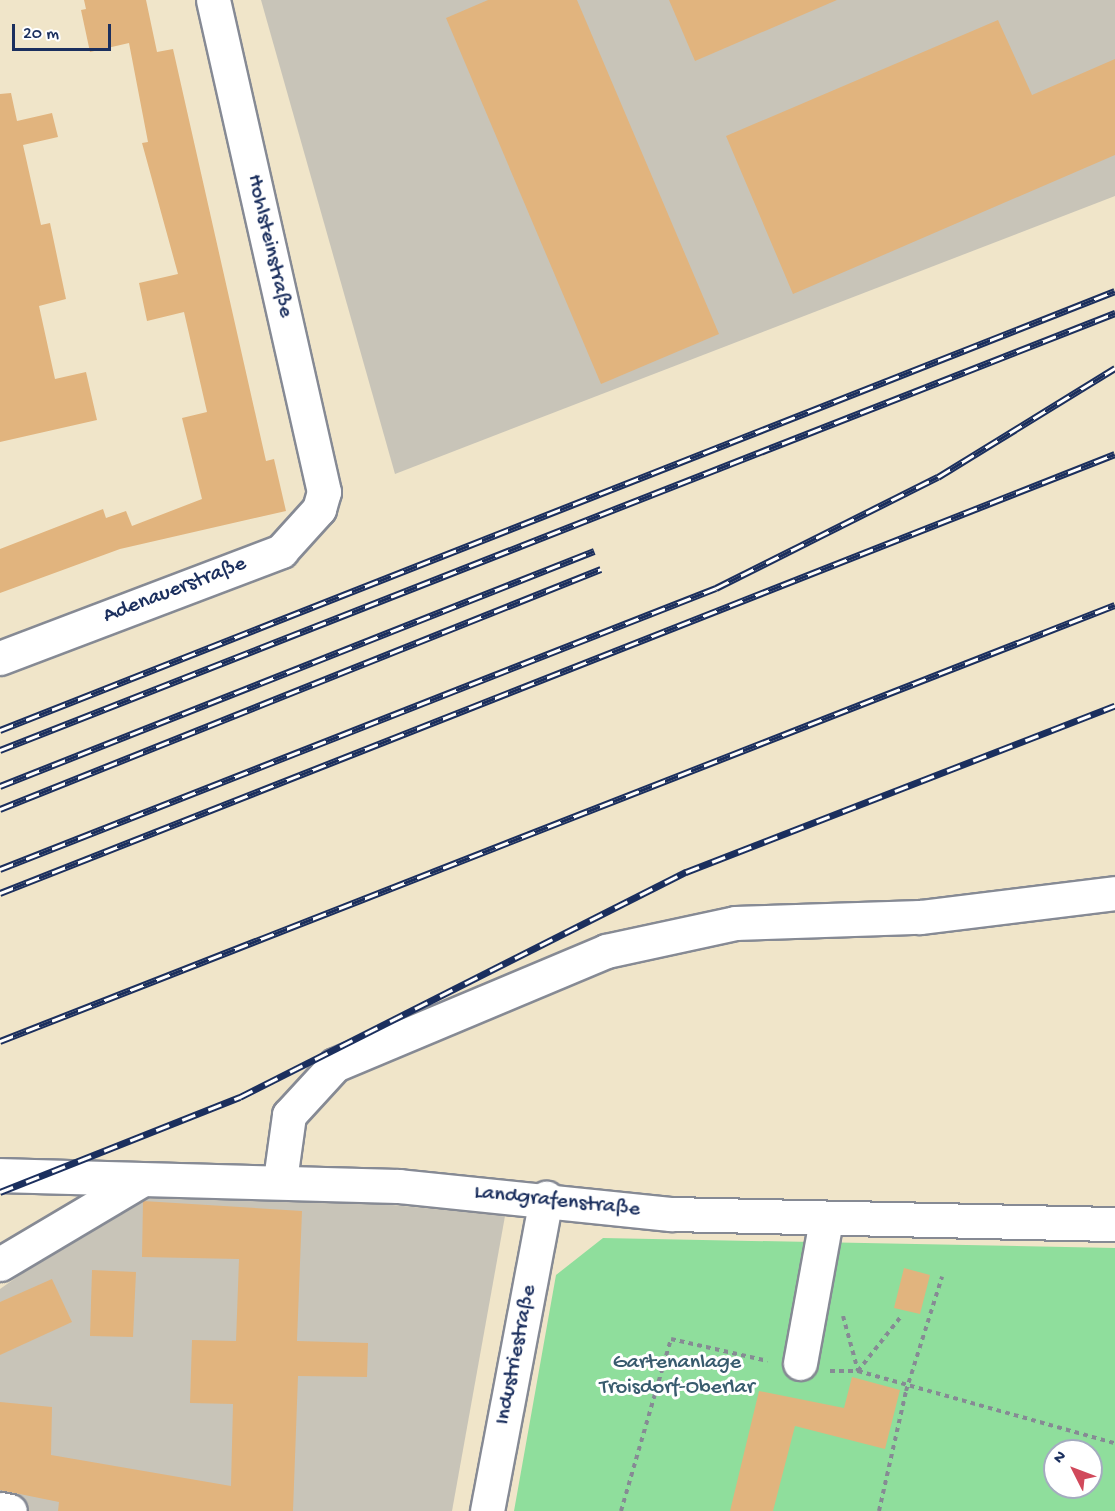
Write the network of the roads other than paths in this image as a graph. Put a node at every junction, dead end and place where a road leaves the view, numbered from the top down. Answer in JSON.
{"nodes":[{"id":1,"x":213,"y":0,"type":"edge"},
{"id":2,"x":324,"y":492,"type":"joint"},
{"id":3,"x":0,"y":658,"type":"edge"},
{"id":4,"x":1115,"y":893,"type":"edge"},
{"id":5,"x":0,"y":1176,"type":"edge"},
{"id":6,"x":280,"y":1180,"type":"junction"},
{"id":7,"x":140,"y":1181,"type":"junction"},
{"id":8,"x":546,"y":1198,"type":"junction"},
{"id":9,"x":826,"y":1221,"type":"junction"},
{"id":10,"x":1115,"y":1224,"type":"edge"},
{"id":11,"x":0,"y":1264,"type":"edge"},
{"id":12,"x":800,"y":1363,"type":"road end"},
{"id":13,"x":0,"y":1509,"type":"edge"},
{"id":14,"x":10,"y":1511,"type":"edge"},
{"id":15,"x":487,"y":1511,"type":"edge"}],
"edges":[{"from":1,"to":2,"type":"street","name":"Hohlsteinstraße"},
{"from":2,"to":3,"type":"street","name":"Adenauerstraße"},
{"from":4,"to":6,"type":"street"},
{"from":5,"to":7,"type":"street","name":"Landgrafenstraße"},
{"from":6,"to":7,"type":"street","name":"Landgrafenstraße"},
{"from":6,"to":8,"type":"street","name":"Landgrafenstraße"},
{"from":7,"to":11,"type":"street"},
{"from":8,"to":9,"type":"street","name":"Landgrafenstraße"},
{"from":8,"to":15,"type":"street","name":"Industriestraße"},
{"from":9,"to":10,"type":"street","name":"Landgrafenstraße"},
{"from":9,"to":12,"type":"street"},
{"from":13,"to":14,"type":"street"}]}
